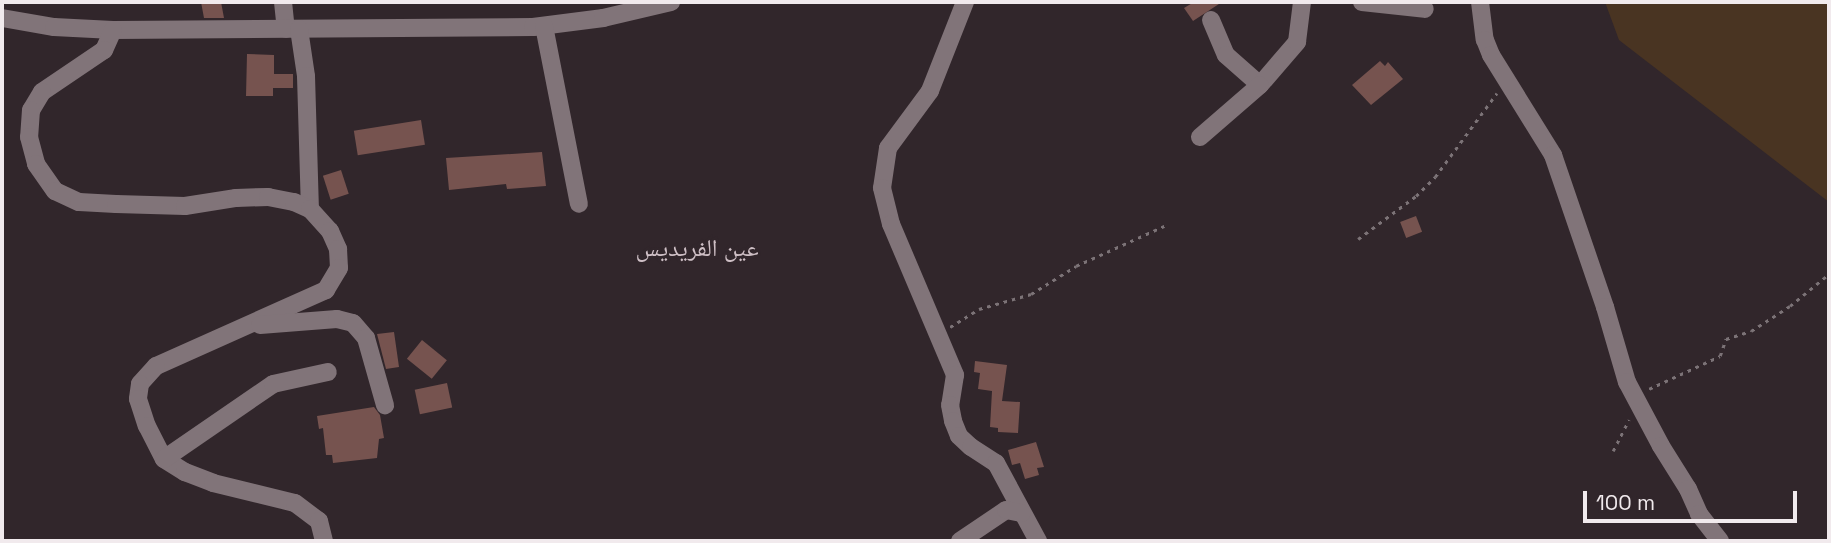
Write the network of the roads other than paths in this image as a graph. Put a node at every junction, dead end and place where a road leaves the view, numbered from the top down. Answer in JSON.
{"nodes":[{"id":1,"x":283,"y":2,"type":"edge"},
{"id":2,"x":671,"y":2,"type":"edge"},
{"id":3,"x":965,"y":2,"type":"edge"},
{"id":4,"x":1302,"y":2,"type":"edge"},
{"id":5,"x":1362,"y":2,"type":"edge"},
{"id":6,"x":1480,"y":2,"type":"edge"},
{"id":7,"x":1425,"y":9,"type":"dead end"},
{"id":8,"x":2,"y":18,"type":"edge"},
{"id":9,"x":1211,"y":20,"type":"dead end"},
{"id":10,"x":544,"y":26,"type":"junction"},
{"id":11,"x":293,"y":29,"type":"junction"},
{"id":12,"x":113,"y":30,"type":"junction"},
{"id":13,"x":1260,"y":85,"type":"junction"},
{"id":14,"x":1200,"y":137,"type":"dead end"},
{"id":15,"x":579,"y":204,"type":"dead end"},
{"id":16,"x":310,"y":209,"type":"junction"},
{"id":17,"x":246,"y":327,"type":"junction"},
{"id":18,"x":328,"y":372,"type":"dead end"},
{"id":19,"x":385,"y":405,"type":"dead end"},
{"id":20,"x":164,"y":459,"type":"junction"},
{"id":21,"x":1022,"y":513,"type":"junction"},
{"id":22,"x":324,"y":541,"type":"edge"},
{"id":23,"x":960,"y":541,"type":"edge"},
{"id":24,"x":1038,"y":541,"type":"edge"},
{"id":25,"x":1720,"y":541,"type":"edge"}],
"edges":[{"from":1,"to":11,"type":"street"},
{"from":2,"to":10,"type":"street"},
{"from":3,"to":21,"type":"street"},
{"from":4,"to":13,"type":"street"},
{"from":5,"to":7,"type":"street"},
{"from":6,"to":25,"type":"street"},
{"from":8,"to":12,"type":"street"},
{"from":9,"to":13,"type":"street"},
{"from":10,"to":11,"type":"street"},
{"from":10,"to":15,"type":"street"},
{"from":11,"to":12,"type":"street"},
{"from":11,"to":16,"type":"street"},
{"from":12,"to":16,"type":"street"},
{"from":13,"to":14,"type":"street"},
{"from":16,"to":17,"type":"street"},
{"from":17,"to":19,"type":"street"},
{"from":17,"to":20,"type":"street"},
{"from":18,"to":20,"type":"street"},
{"from":20,"to":22,"type":"street"},
{"from":21,"to":23,"type":"street"},
{"from":21,"to":24,"type":"street"}]}
